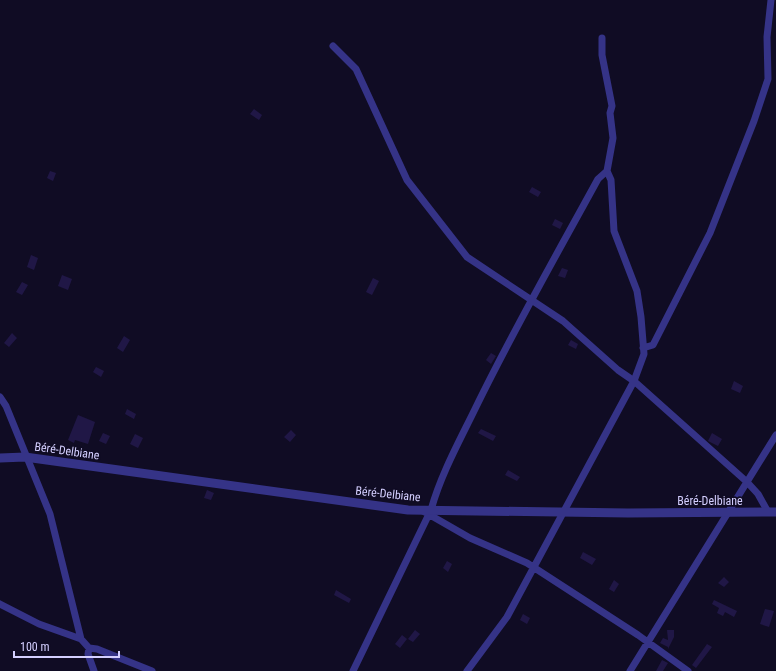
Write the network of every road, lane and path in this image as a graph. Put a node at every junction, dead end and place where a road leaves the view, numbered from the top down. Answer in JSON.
{"nodes":[{"id":1,"x":771,"y":0,"type":"edge"},
{"id":2,"x":602,"y":38,"type":"dead end"},
{"id":3,"x":333,"y":46,"type":"dead end"},
{"id":4,"x":607,"y":171,"type":"junction"},
{"id":5,"x":532,"y":300,"type":"junction"},
{"id":6,"x":643,"y":348,"type":"junction"},
{"id":7,"x":634,"y":381,"type":"junction"},
{"id":8,"x":0,"y":397,"type":"edge"},
{"id":9,"x":776,"y":435,"type":"edge"},
{"id":10,"x":26,"y":457,"type":"junction"},
{"id":11,"x":0,"y":458,"type":"edge"},
{"id":12,"x":747,"y":482,"type":"junction"},
{"id":13,"x":427,"y":511,"type":"junction"},
{"id":14,"x":564,"y":512,"type":"junction"},
{"id":15,"x":772,"y":512,"type":"edge"},
{"id":16,"x":727,"y":513,"type":"junction"},
{"id":17,"x":534,"y":568,"type":"junction"},
{"id":18,"x":0,"y":604,"type":"edge"},
{"id":19,"x":81,"y":639,"type":"junction"},
{"id":20,"x":648,"y":642,"type":"junction"},
{"id":21,"x":89,"y":648,"type":"junction"},
{"id":22,"x":130,"y":663,"type":"junction"},
{"id":23,"x":94,"y":671,"type":"edge"},
{"id":24,"x":128,"y":671,"type":"edge"},
{"id":25,"x":152,"y":671,"type":"edge"},
{"id":26,"x":353,"y":671,"type":"edge"},
{"id":27,"x":467,"y":671,"type":"edge"},
{"id":28,"x":630,"y":671,"type":"edge"},
{"id":29,"x":688,"y":671,"type":"edge"}],
"edges":[{"from":1,"to":6,"type":"street"},
{"from":2,"to":4,"type":"street"},
{"from":3,"to":5,"type":"street"},
{"from":4,"to":5,"type":"street"},
{"from":4,"to":6,"type":"street"},
{"from":5,"to":7,"type":"street"},
{"from":5,"to":13,"type":"street"},
{"from":6,"to":7,"type":"street"},
{"from":7,"to":12,"type":"street"},
{"from":7,"to":14,"type":"street"},
{"from":8,"to":10,"type":"street"},
{"from":9,"to":12,"type":"street"},
{"from":10,"to":11,"type":"street","name":"Béré-Delbiane"},
{"from":10,"to":13,"type":"street","name":"Béré-Delbiane"},
{"from":10,"to":19,"type":"street"},
{"from":12,"to":15,"type":"street"},
{"from":12,"to":16,"type":"street"},
{"from":13,"to":14,"type":"street","name":"Béré-Delbiane"},
{"from":13,"to":17,"type":"street"},
{"from":13,"to":26,"type":"street"},
{"from":14,"to":16,"type":"street","name":"Béré-Delbiane"},
{"from":14,"to":17,"type":"street"},
{"from":15,"to":16,"type":"street","name":"Béré-Delbiane"},
{"from":16,"to":20,"type":"street"},
{"from":17,"to":20,"type":"street"},
{"from":17,"to":27,"type":"street"},
{"from":18,"to":19,"type":"street"},
{"from":19,"to":21,"type":"street"},
{"from":20,"to":28,"type":"street"},
{"from":20,"to":29,"type":"street"},
{"from":21,"to":22,"type":"street"},
{"from":21,"to":23,"type":"street"},
{"from":22,"to":24,"type":"street"},
{"from":22,"to":25,"type":"street"}]}
